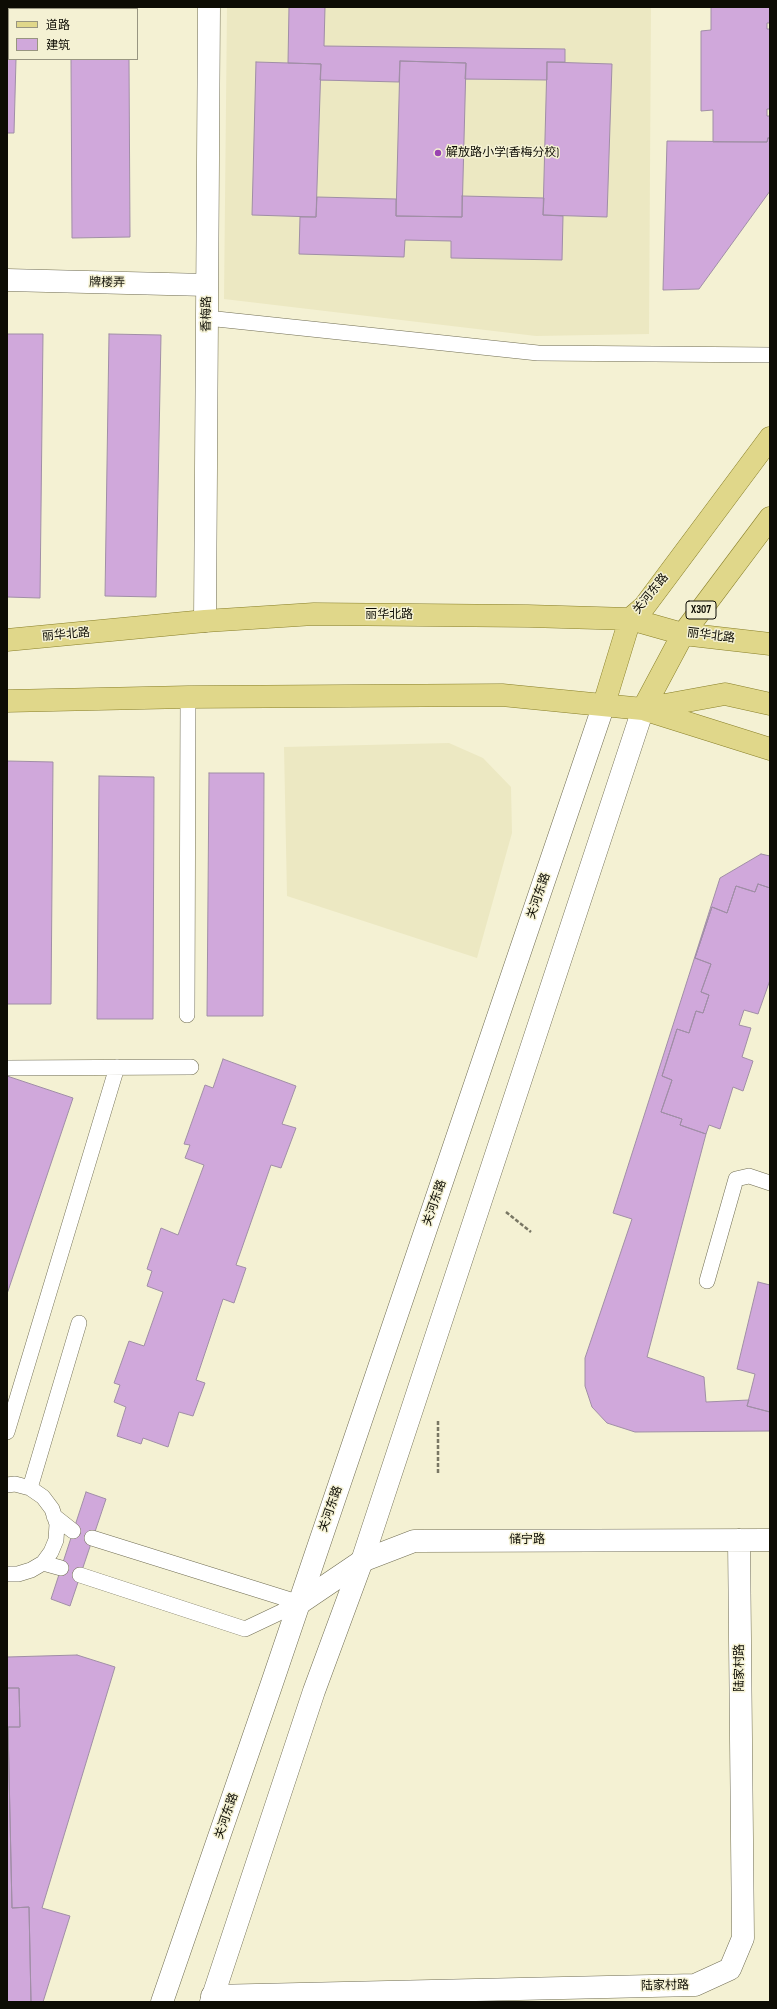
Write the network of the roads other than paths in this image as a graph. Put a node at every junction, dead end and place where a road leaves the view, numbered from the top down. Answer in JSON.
{"nodes":[{"id":1,"x":209,"y":7,"type":"edge"},
{"id":2,"x":7,"y":280,"type":"edge"},
{"id":3,"x":207,"y":285,"type":"junction"},
{"id":4,"x":207,"y":318,"type":"junction"},
{"id":5,"x":770,"y":355,"type":"edge"},
{"id":6,"x":770,"y":438,"type":"edge"},
{"id":7,"x":770,"y":518,"type":"edge"},
{"id":8,"x":630,"y":620,"type":"junction"},
{"id":9,"x":205,"y":621,"type":"junction"},
{"id":10,"x":683,"y":634,"type":"junction"},
{"id":11,"x":770,"y":639,"type":"edge"},
{"id":12,"x":7,"y":640,"type":"edge"},
{"id":13,"x":770,"y":644,"type":"edge"},
{"id":14,"x":188,"y":697,"type":"junction"},
{"id":15,"x":7,"y":701,"type":"edge"},
{"id":16,"x":604,"y":704,"type":"junction"},
{"id":17,"x":770,"y":704,"type":"edge"},
{"id":18,"x":643,"y":709,"type":"junction"},
{"id":19,"x":770,"y":749,"type":"edge"},
{"id":20,"x":187,"y":1015,"type":"dead end"},
{"id":21,"x":191,"y":1067,"type":"dead end"},
{"id":22,"x":7,"y":1068,"type":"edge"},
{"id":23,"x":116,"y":1068,"type":"junction"},
{"id":24,"x":770,"y":1183,"type":"edge"},
{"id":25,"x":706,"y":1281,"type":"dead end"},
{"id":26,"x":79,"y":1323,"type":"dead end"},
{"id":27,"x":7,"y":1432,"type":"edge"},
{"id":28,"x":7,"y":1485,"type":"edge"},
{"id":29,"x":30,"y":1488,"type":"junction"},
{"id":30,"x":54,"y":1516,"type":"junction"},
{"id":31,"x":73,"y":1531,"type":"dead end"},
{"id":32,"x":92,"y":1538,"type":"dead end"},
{"id":33,"x":739,"y":1540,"type":"junction"},
{"id":34,"x":770,"y":1540,"type":"edge"},
{"id":35,"x":362,"y":1561,"type":"junction"},
{"id":36,"x":42,"y":1563,"type":"junction"},
{"id":37,"x":61,"y":1568,"type":"dead end"},
{"id":38,"x":7,"y":1574,"type":"edge"},
{"id":39,"x":80,"y":1575,"type":"dead end"},
{"id":40,"x":300,"y":1603,"type":"junction"},
{"id":41,"x":212,"y":1999,"type":"edge"},
{"id":42,"x":162,"y":2002,"type":"edge"}],
"edges":[{"from":1,"to":3,"type":"main road","name":"香梅路"},
{"from":2,"to":3,"type":"main road","name":"牌楼弄"},
{"from":3,"to":4,"type":"main road","name":"香梅路"},
{"from":4,"to":5,"type":"lane"},
{"from":4,"to":9,"type":"main road","name":"香梅路"},
{"from":6,"to":8,"type":"main road","name":"关河东路"},
{"from":7,"to":10,"type":"main road","number":"X307"},
{"from":8,"to":9,"type":"main road","name":"丽华北路"},
{"from":8,"to":10,"type":"main road","name":"丽华北路"},
{"from":8,"to":16,"type":"main road","name":"关河东路"},
{"from":9,"to":12,"type":"main road","name":"丽华北路"},
{"from":10,"to":11,"type":"main road"},
{"from":10,"to":13,"type":"main road","name":"丽华北路"},
{"from":10,"to":18,"type":"main road","number":"X307"},
{"from":14,"to":15,"type":"main road"},
{"from":14,"to":16,"type":"main road"},
{"from":14,"to":20,"type":"lane"},
{"from":16,"to":18,"type":"main road"},
{"from":16,"to":40,"type":"main road","name":"关河东路"},
{"from":17,"to":18,"type":"main road"},
{"from":18,"to":19,"type":"main road"},
{"from":18,"to":35,"type":"main road","number":"X307"},
{"from":21,"to":23,"type":"lane"},
{"from":22,"to":23,"type":"lane"},
{"from":23,"to":27,"type":"lane"},
{"from":24,"to":25,"type":"lane"},
{"from":26,"to":29,"type":"lane"},
{"from":28,"to":29,"type":"lane"},
{"from":29,"to":30,"type":"lane"},
{"from":30,"to":31,"type":"lane"},
{"from":30,"to":36,"type":"lane"},
{"from":32,"to":40,"type":"lane"},
{"from":33,"to":34,"type":"main road","name":"储宁路"},
{"from":33,"to":35,"type":"main road","name":"储宁路"},
{"from":33,"to":41,"type":"main road","name":"陆家村路"},
{"from":35,"to":40,"type":"main road","name":"储宁路"},
{"from":35,"to":41,"type":"main road","number":"X307"},
{"from":36,"to":37,"type":"lane"},
{"from":36,"to":38,"type":"lane"},
{"from":39,"to":40,"type":"lane"},
{"from":40,"to":42,"type":"main road","name":"关河东路"}]}
